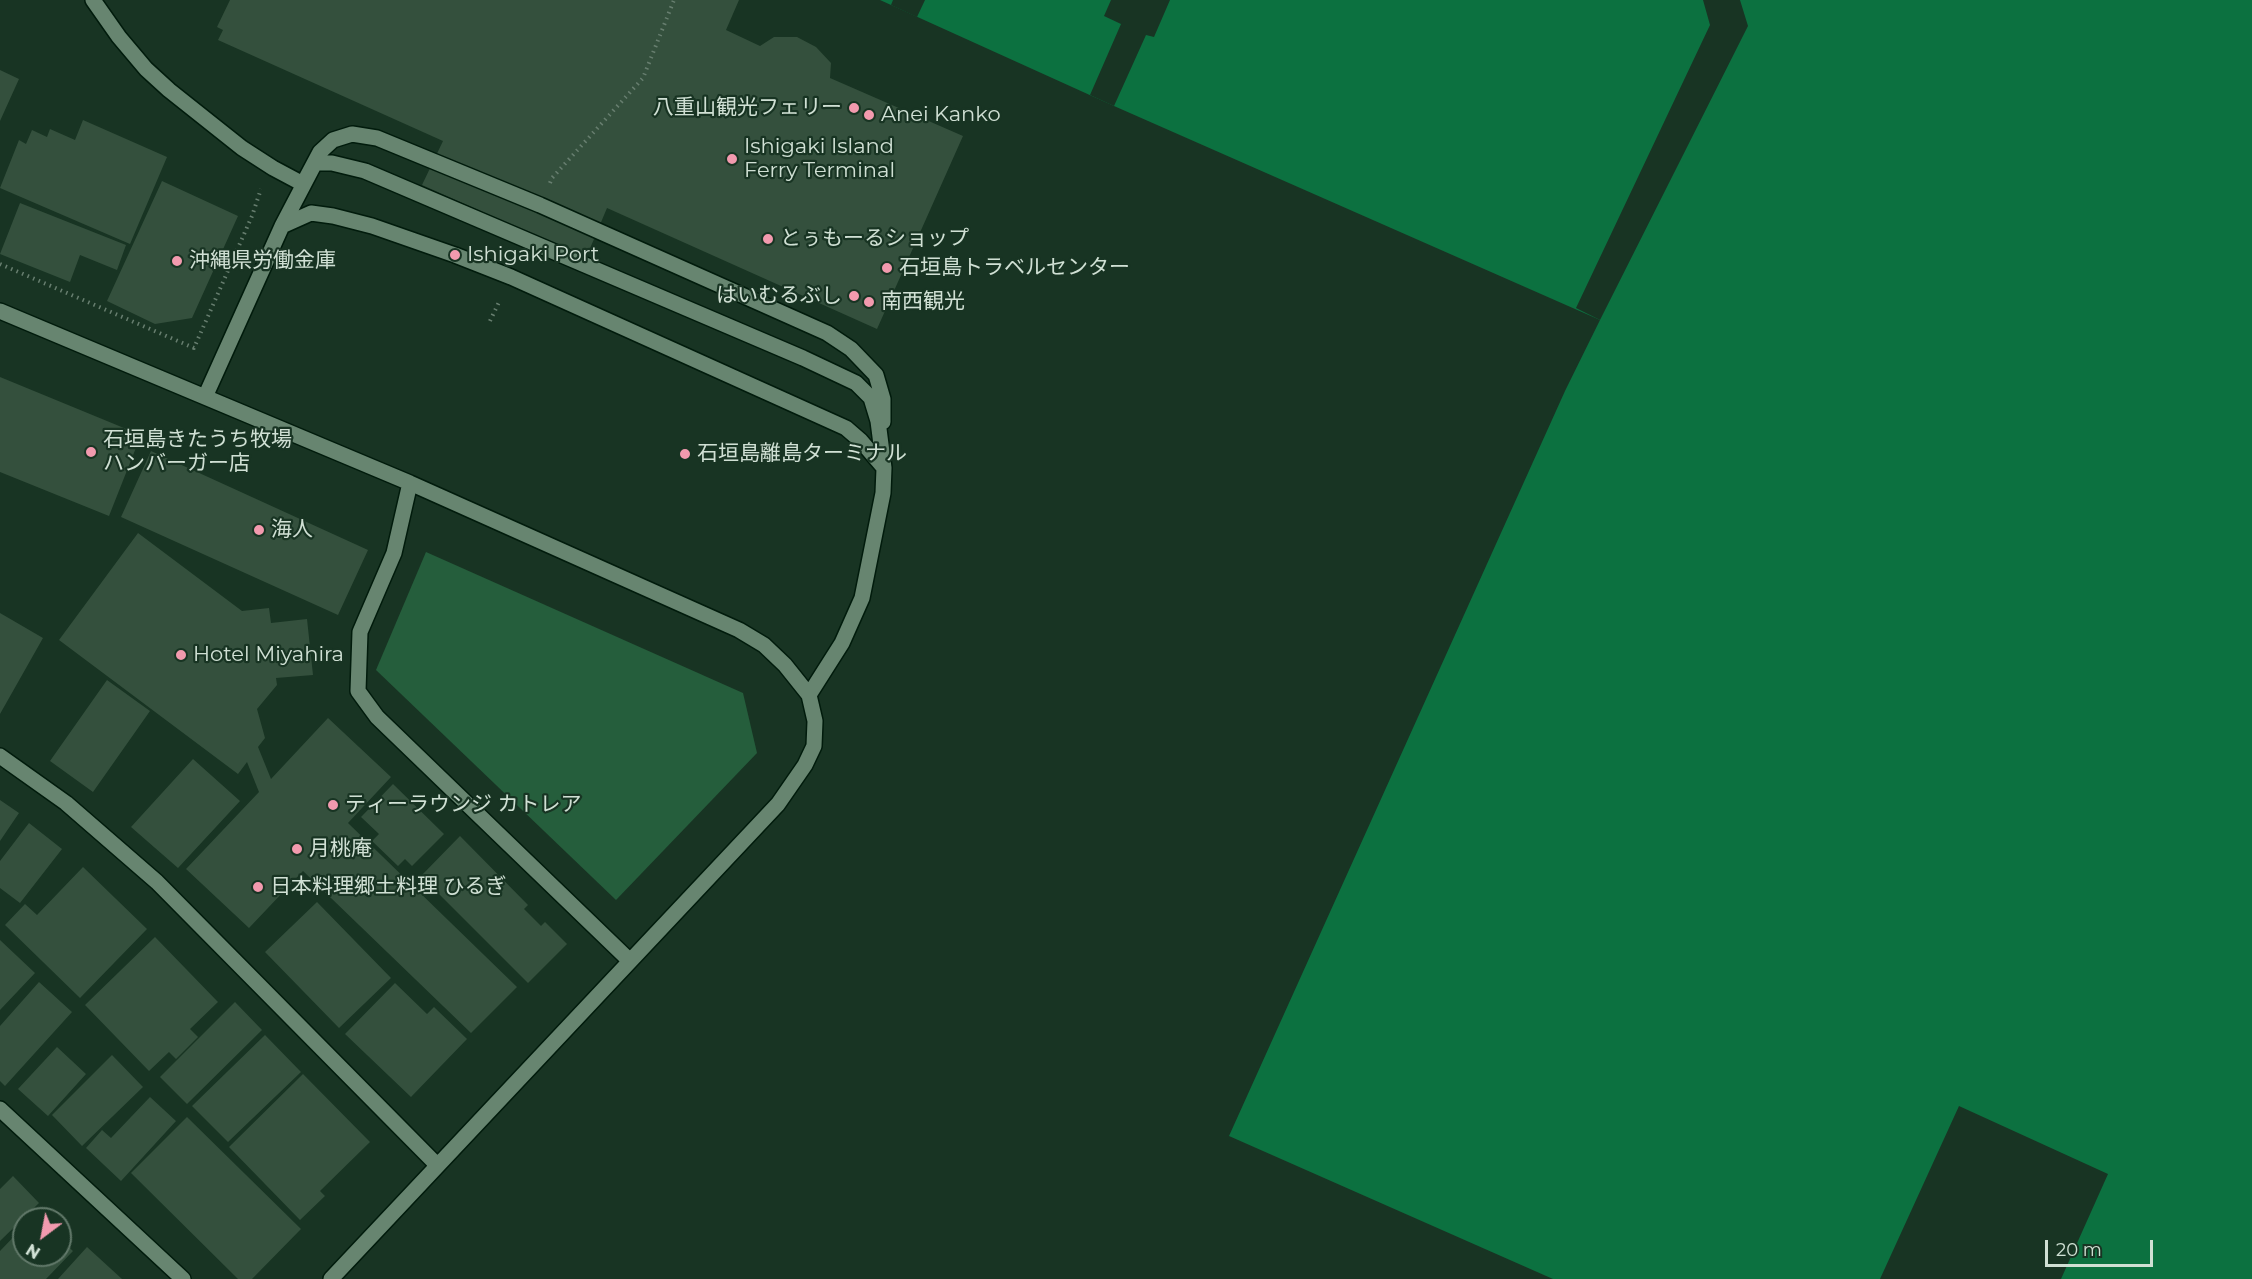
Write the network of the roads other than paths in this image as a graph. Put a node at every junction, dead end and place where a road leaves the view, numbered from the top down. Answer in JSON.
{"nodes":[{"id":1,"x":93,"y":0,"type":"edge"},
{"id":2,"x":303,"y":184,"type":"junction"},
{"id":3,"x":282,"y":226,"type":"junction"},
{"id":4,"x":0,"y":311,"type":"edge"},
{"id":5,"x":205,"y":397,"type":"junction"},
{"id":6,"x":882,"y":446,"type":"junction"},
{"id":7,"x":884,"y":468,"type":"junction"},
{"id":8,"x":410,"y":483,"type":"junction"},
{"id":9,"x":810,"y":695,"type":"junction"},
{"id":10,"x":0,"y":756,"type":"edge"},
{"id":11,"x":630,"y":961,"type":"junction"},
{"id":12,"x":0,"y":1109,"type":"edge"},
{"id":13,"x":437,"y":1165,"type":"junction"},
{"id":14,"x":183,"y":1279,"type":"edge"},
{"id":15,"x":331,"y":1279,"type":"edge"}],
"edges":[{"from":1,"to":2,"type":"street"},
{"from":2,"to":3,"type":"street"},
{"from":2,"to":6,"type":"street"},
{"from":2,"to":6,"type":"street"},
{"from":3,"to":5,"type":"street"},
{"from":3,"to":7,"type":"street"},
{"from":4,"to":5,"type":"street"},
{"from":5,"to":8,"type":"street"},
{"from":6,"to":7,"type":"street"},
{"from":7,"to":9,"type":"street"},
{"from":8,"to":9,"type":"street"},
{"from":8,"to":11,"type":"street"},
{"from":9,"to":11,"type":"street"},
{"from":10,"to":13,"type":"street"},
{"from":11,"to":13,"type":"street"},
{"from":12,"to":14,"type":"street"},
{"from":13,"to":15,"type":"street"}]}
